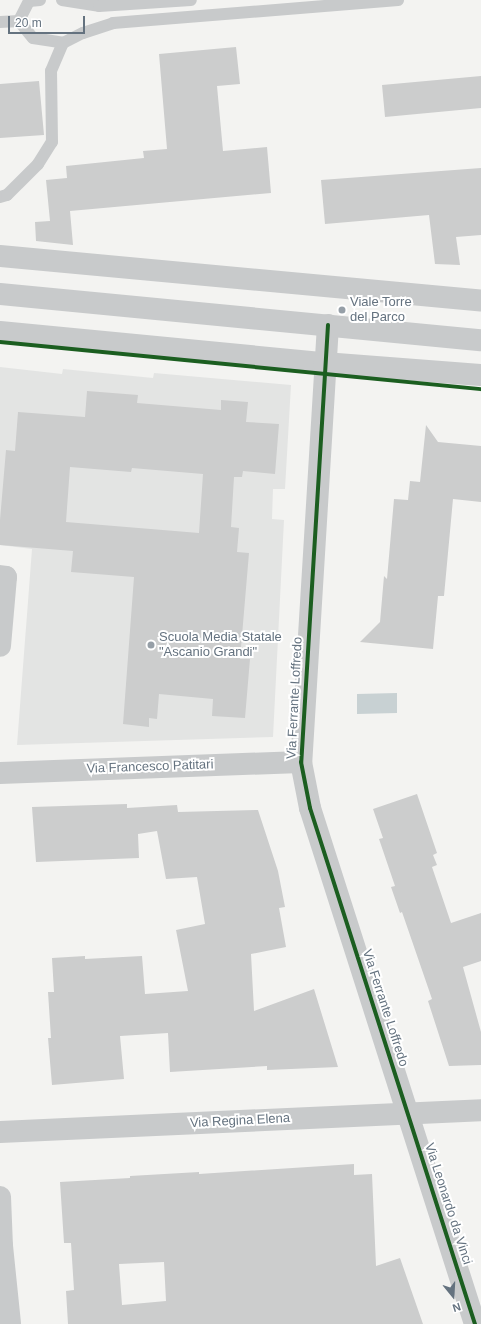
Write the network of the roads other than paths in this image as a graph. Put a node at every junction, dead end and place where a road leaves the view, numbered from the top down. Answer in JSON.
{"nodes":[{"id":1,"x":40,"y":0,"type":"edge"},
{"id":2,"x":62,"y":0,"type":"edge"},
{"id":3,"x":191,"y":0,"type":"edge"},
{"id":4,"x":398,"y":0,"type":"edge"},
{"id":5,"x":272,"y":5,"type":"edge"},
{"id":6,"x":19,"y":21,"type":"junction"},
{"id":7,"x":0,"y":22,"type":"edge"},
{"id":8,"x":63,"y":43,"type":"junction"},
{"id":9,"x":0,"y":197,"type":"edge"},
{"id":10,"x":0,"y":256,"type":"edge"},
{"id":11,"x":0,"y":294,"type":"edge"},
{"id":12,"x":481,"y":302,"type":"edge"},
{"id":13,"x":328,"y":325,"type":"junction"},
{"id":14,"x":0,"y":332,"type":"edge"},
{"id":15,"x":481,"y":340,"type":"edge"},
{"id":16,"x":324,"y":363,"type":"junction"},
{"id":17,"x":481,"y":375,"type":"edge"},
{"id":18,"x":0,"y":576,"type":"edge"},
{"id":19,"x":0,"y":646,"type":"edge"},
{"id":20,"x":301,"y":762,"type":"junction"},
{"id":21,"x":0,"y":773,"type":"edge"},
{"id":22,"x":481,"y":1110,"type":"edge"},
{"id":23,"x":408,"y":1114,"type":"junction"},
{"id":24,"x":0,"y":1132,"type":"edge"},
{"id":25,"x":0,"y":1197,"type":"edge"},
{"id":26,"x":10,"y":1324,"type":"edge"},
{"id":27,"x":475,"y":1324,"type":"edge"}],
"edges":[{"from":1,"to":6,"type":"lane"},
{"from":2,"to":3,"type":"lane"},
{"from":4,"to":5,"type":"lane"},
{"from":5,"to":8,"type":"lane"},
{"from":6,"to":7,"type":"lane"},
{"from":6,"to":8,"type":"lane"},
{"from":8,"to":9,"type":"lane"},
{"from":10,"to":12,"type":"street"},
{"from":11,"to":13,"type":"street"},
{"from":13,"to":15,"type":"street"},
{"from":13,"to":16,"type":"street","name":"Via Ferrante Loffredo"},
{"from":14,"to":16,"type":"street"},
{"from":16,"to":17,"type":"street"},
{"from":16,"to":20,"type":"street","name":"Via Ferrante Loffredo"},
{"from":18,"to":19,"type":"street"},
{"from":20,"to":21,"type":"street","name":"Via Francesco Patitari"},
{"from":20,"to":23,"type":"street","name":"Via Ferrante Loffredo"},
{"from":22,"to":23,"type":"street","name":"Via Regina Elena"},
{"from":23,"to":24,"type":"street","name":"Via Regina Elena"},
{"from":23,"to":27,"type":"street","name":"Via Leonardo da Vinci"},
{"from":25,"to":26,"type":"street"}]}
